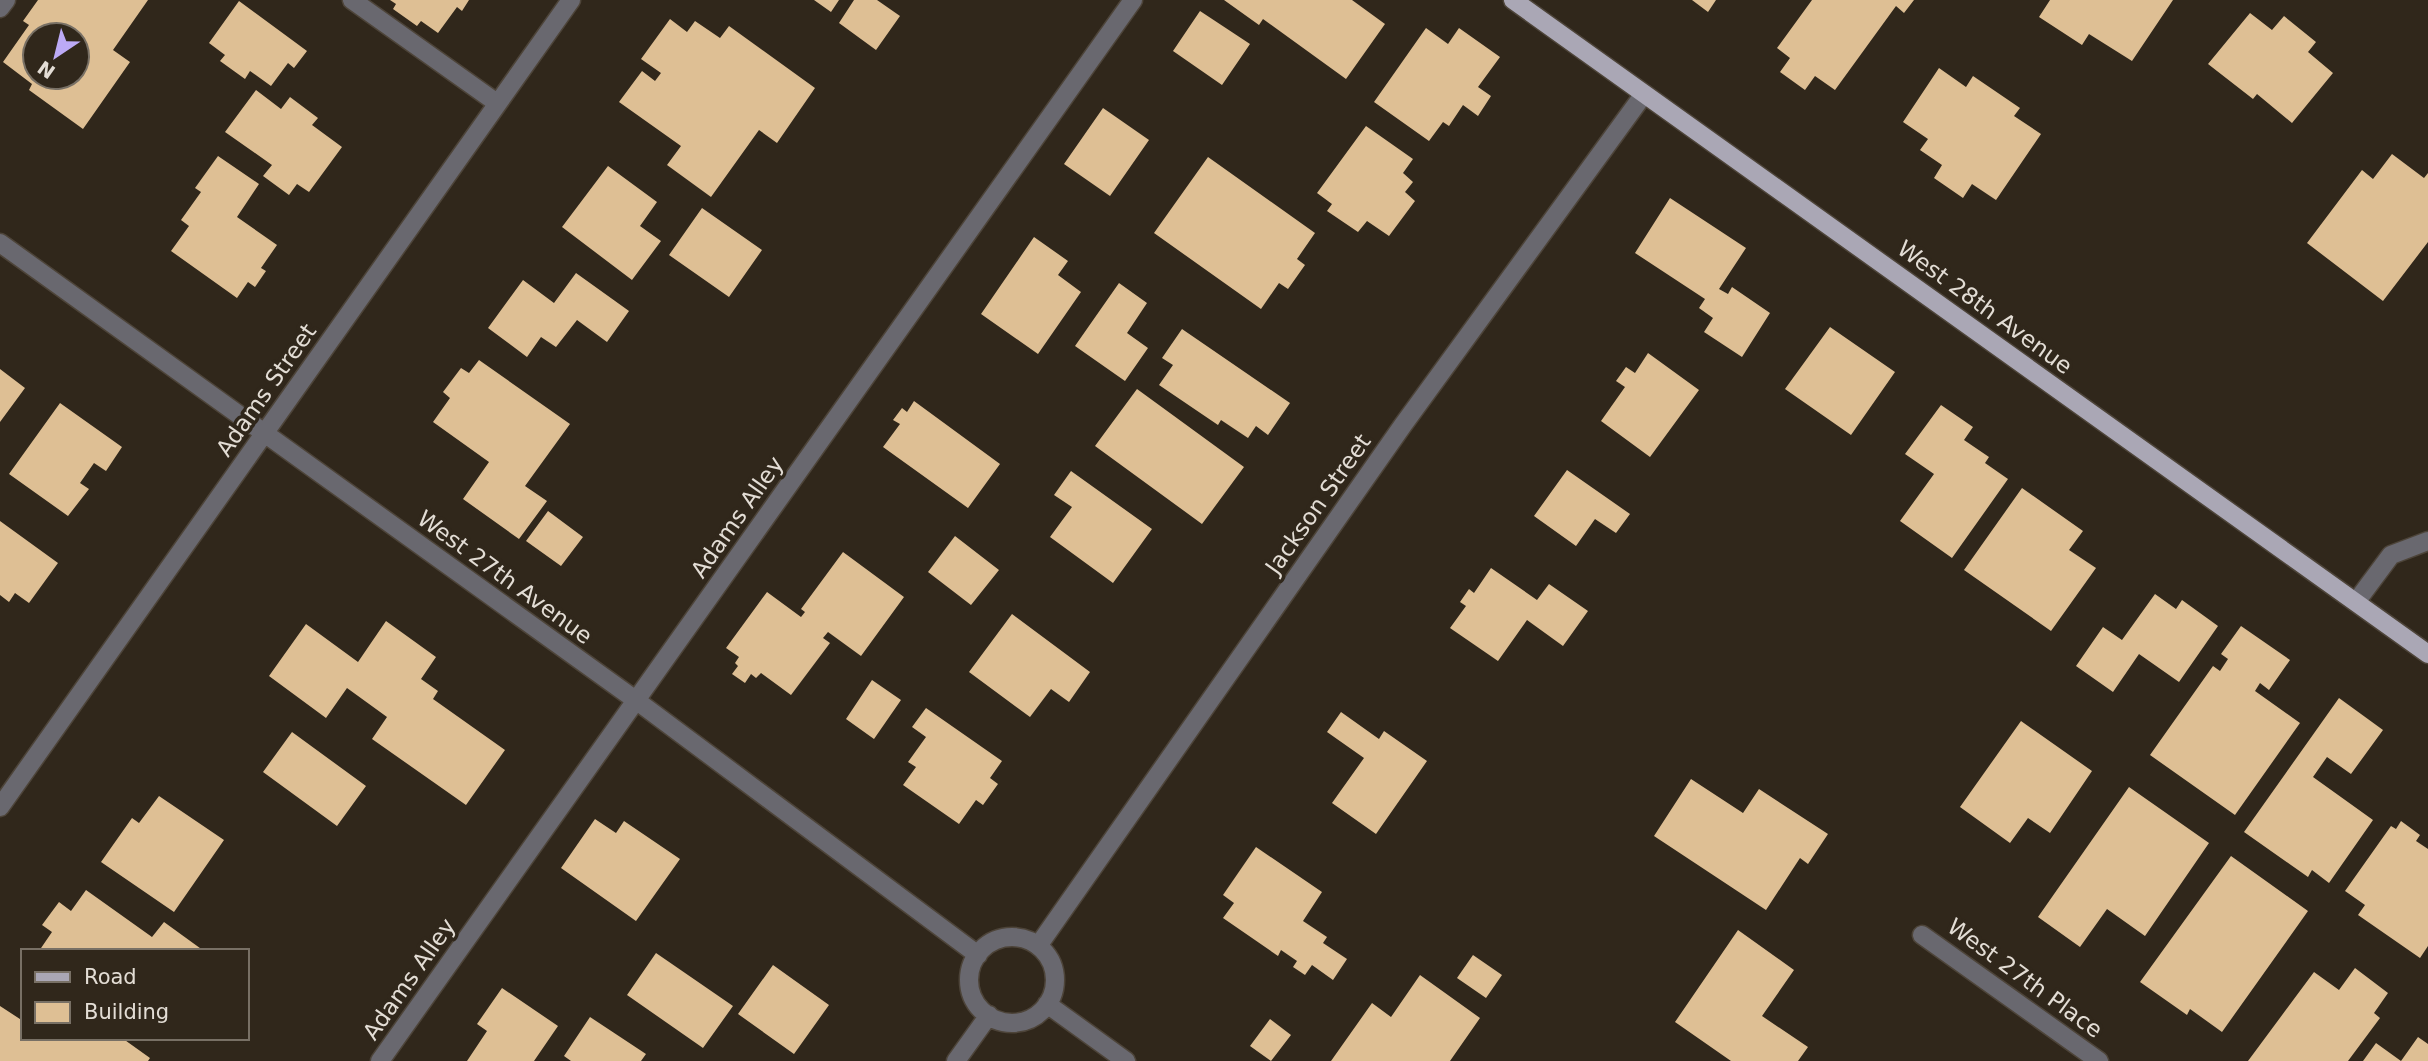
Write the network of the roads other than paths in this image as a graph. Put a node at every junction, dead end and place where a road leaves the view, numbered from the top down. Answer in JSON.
{"nodes":[{"id":1,"x":6,"y":0,"type":"edge"},
{"id":2,"x":352,"y":0,"type":"edge"},
{"id":3,"x":571,"y":0,"type":"edge"},
{"id":4,"x":1133,"y":0,"type":"edge"},
{"id":5,"x":1513,"y":0,"type":"edge"},
{"id":6,"x":0,"y":8,"type":"edge"},
{"id":7,"x":1644,"y":94,"type":"junction"},
{"id":8,"x":497,"y":103,"type":"junction"},
{"id":9,"x":0,"y":243,"type":"edge"},
{"id":10,"x":264,"y":436,"type":"junction"},
{"id":11,"x":2428,"y":541,"type":"edge"},
{"id":12,"x":2356,"y":602,"type":"junction"},
{"id":13,"x":2428,"y":654,"type":"edge"},
{"id":14,"x":637,"y":701,"type":"junction"},
{"id":15,"x":0,"y":807,"type":"edge"},
{"id":16,"x":1922,"y":934,"type":"dead end"},
{"id":17,"x":1038,"y":946,"type":"junction"},
{"id":18,"x":978,"y":955,"type":"junction"},
{"id":19,"x":1047,"y":1004,"type":"junction"},
{"id":20,"x":989,"y":1015,"type":"junction"},
{"id":21,"x":380,"y":1061,"type":"edge"},
{"id":22,"x":956,"y":1061,"type":"edge"},
{"id":23,"x":1126,"y":1061,"type":"edge"},
{"id":24,"x":2099,"y":1061,"type":"edge"}],
"edges":[{"from":1,"to":6,"type":"street"},
{"from":2,"to":8,"type":"street"},
{"from":3,"to":8,"type":"street","name":"Adams Street"},
{"from":4,"to":14,"type":"street","name":"Adams Alley"},
{"from":5,"to":7,"type":"main road","name":"West 28th Avenue"},
{"from":7,"to":12,"type":"main road","name":"West 28th Avenue"},
{"from":7,"to":17,"type":"street","name":"Jackson Street"},
{"from":8,"to":10,"type":"street","name":"Adams Street"},
{"from":9,"to":10,"type":"street","name":"West 27th Avenue"},
{"from":10,"to":14,"type":"street","name":"West 27th Avenue"},
{"from":10,"to":15,"type":"street","name":"Adams Street"},
{"from":11,"to":12,"type":"street"},
{"from":12,"to":13,"type":"main road","name":"West 28th Avenue"},
{"from":14,"to":18,"type":"street","name":"West 27th Avenue"},
{"from":14,"to":21,"type":"street","name":"Adams Alley"},
{"from":16,"to":24,"type":"street","name":"West 27th Place"},
{"from":17,"to":18,"type":"street"},
{"from":17,"to":19,"type":"street"},
{"from":18,"to":20,"type":"street"},
{"from":19,"to":20,"type":"street"},
{"from":19,"to":23,"type":"street"},
{"from":20,"to":22,"type":"street"}]}
